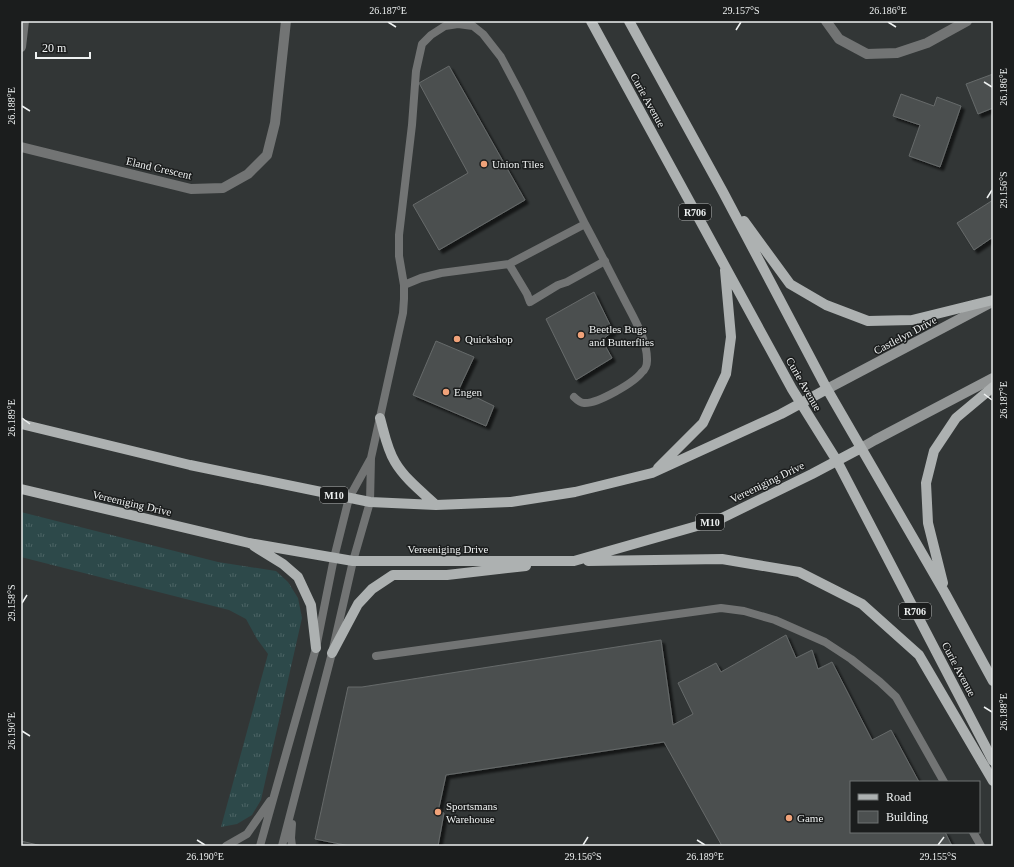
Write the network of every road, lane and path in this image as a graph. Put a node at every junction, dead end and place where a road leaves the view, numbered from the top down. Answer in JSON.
{"nodes":[{"id":1,"x":24,"y":21,"type":"edge"},
{"id":2,"x":286,"y":21,"type":"edge"},
{"id":3,"x":591,"y":21,"type":"edge"},
{"id":4,"x":629,"y":21,"type":"edge"},
{"id":5,"x":826,"y":21,"type":"edge"},
{"id":6,"x":967,"y":21,"type":"edge"},
{"id":7,"x":21,"y":46,"type":"edge"},
{"id":8,"x":21,"y":146,"type":"edge"},
{"id":9,"x":723,"y":192,"type":"junction"},
{"id":10,"x":585,"y":224,"type":"junction"},
{"id":11,"x":605,"y":261,"type":"junction"},
{"id":12,"x":509,"y":264,"type":"junction"},
{"id":13,"x":724,"y":265,"type":"junction"},
{"id":14,"x":404,"y":285,"type":"junction"},
{"id":15,"x":993,"y":300,"type":"edge"},
{"id":16,"x":993,"y":378,"type":"edge"},
{"id":17,"x":993,"y":387,"type":"edge"},
{"id":18,"x":827,"y":389,"type":"junction"},
{"id":19,"x":574,"y":397,"type":"dead end"},
{"id":20,"x":801,"y":404,"type":"junction"},
{"id":21,"x":380,"y":418,"type":"junction"},
{"id":22,"x":21,"y":424,"type":"edge"},
{"id":23,"x":861,"y":448,"type":"junction"},
{"id":24,"x":371,"y":458,"type":"junction"},
{"id":25,"x":837,"y":461,"type":"junction"},
{"id":26,"x":652,"y":473,"type":"junction"},
{"id":27,"x":21,"y":490,"type":"edge"},
{"id":28,"x":349,"y":498,"type":"junction"},
{"id":29,"x":370,"y":502,"type":"junction"},
{"id":30,"x":436,"y":505,"type":"junction"},
{"id":31,"x":249,"y":543,"type":"junction"},
{"id":32,"x":334,"y":558,"type":"junction"},
{"id":33,"x":353,"y":561,"type":"junction"},
{"id":34,"x":574,"y":561,"type":"junction"},
{"id":35,"x":945,"y":593,"type":"junction"},
{"id":36,"x":316,"y":648,"type":"junction"},
{"id":37,"x":332,"y":653,"type":"junction"},
{"id":38,"x":376,"y":656,"type":"dead end"},
{"id":39,"x":993,"y":681,"type":"edge"},
{"id":40,"x":993,"y":761,"type":"edge"},
{"id":41,"x":943,"y":781,"type":"edge"},
{"id":42,"x":993,"y":781,"type":"edge"},
{"id":43,"x":274,"y":796,"type":"junction"},
{"id":44,"x":293,"y":804,"type":"junction"},
{"id":45,"x":974,"y":833,"type":"edge"},
{"id":46,"x":226,"y":846,"type":"edge"},
{"id":47,"x":260,"y":846,"type":"edge"},
{"id":48,"x":282,"y":846,"type":"edge"},
{"id":49,"x":292,"y":846,"type":"edge"},
{"id":50,"x":981,"y":846,"type":"edge"}],
"edges":[{"from":1,"to":7,"type":"street"},
{"from":2,"to":8,"type":"street","name":"Eland Crescent"},
{"from":3,"to":13,"type":"main road","name":"Curie Avenue","number":"R706"},
{"from":4,"to":9,"type":"main road","name":"Curie Avenue","number":"R706"},
{"from":5,"to":6,"type":"street"},
{"from":9,"to":15,"type":"main road"},
{"from":9,"to":18,"type":"main road","name":"Curie Avenue","number":"R706"},
{"from":10,"to":11,"type":"lane"},
{"from":10,"to":12,"type":"lane"},
{"from":10,"to":14,"type":"lane"},
{"from":11,"to":12,"type":"lane"},
{"from":11,"to":19,"type":"lane"},
{"from":12,"to":14,"type":"lane"},
{"from":13,"to":20,"type":"main road","name":"Curie Avenue","number":"R706"},
{"from":13,"to":26,"type":"main road"},
{"from":14,"to":21,"type":"lane"},
{"from":15,"to":18,"type":"street","name":"Castlelyn Drive"},
{"from":16,"to":23,"type":"street"},
{"from":17,"to":35,"type":"main road"},
{"from":18,"to":20,"type":"main road","number":"M10"},
{"from":18,"to":23,"type":"main road","name":"Curie Avenue","number":"R706"},
{"from":20,"to":25,"type":"main road","name":"Curie Avenue","number":"R706"},
{"from":20,"to":26,"type":"main road","number":"M10"},
{"from":21,"to":24,"type":"lane"},
{"from":21,"to":30,"type":"main road"},
{"from":22,"to":28,"type":"main road","number":"M10"},
{"from":23,"to":25,"type":"main road","name":"Vereeniging Drive","number":"M10"},
{"from":23,"to":35,"type":"main road","name":"Curie Avenue","number":"R706"},
{"from":24,"to":28,"type":"lane"},
{"from":24,"to":29,"type":"lane"},
{"from":25,"to":34,"type":"main road","name":"Vereeniging Drive","number":"M10"},
{"from":25,"to":40,"type":"main road","name":"Curie Avenue","number":"R706"},
{"from":26,"to":30,"type":"main road","number":"M10"},
{"from":27,"to":31,"type":"main road","name":"Vereeniging Drive","number":"M10"},
{"from":28,"to":29,"type":"main road","number":"M10"},
{"from":28,"to":32,"type":"lane"},
{"from":29,"to":30,"type":"main road","number":"M10"},
{"from":29,"to":33,"type":"lane"},
{"from":31,"to":32,"type":"main road","name":"Vereeniging Drive","number":"M10"},
{"from":31,"to":36,"type":"main road"},
{"from":32,"to":33,"type":"main road","name":"Vereeniging Drive","number":"M10"},
{"from":32,"to":36,"type":"lane"},
{"from":33,"to":34,"type":"main road","name":"Vereeniging Drive","number":"M10"},
{"from":33,"to":37,"type":"lane"},
{"from":34,"to":37,"type":"main road"},
{"from":34,"to":42,"type":"main road"},
{"from":35,"to":39,"type":"main road","name":"Curie Avenue","number":"R706"},
{"from":36,"to":43,"type":"lane"},
{"from":37,"to":44,"type":"lane"},
{"from":38,"to":41,"type":"lane"},
{"from":43,"to":46,"type":"lane"},
{"from":43,"to":47,"type":"lane"},
{"from":44,"to":48,"type":"lane"},
{"from":44,"to":49,"type":"lane"},
{"from":45,"to":50,"type":"lane"}]}
